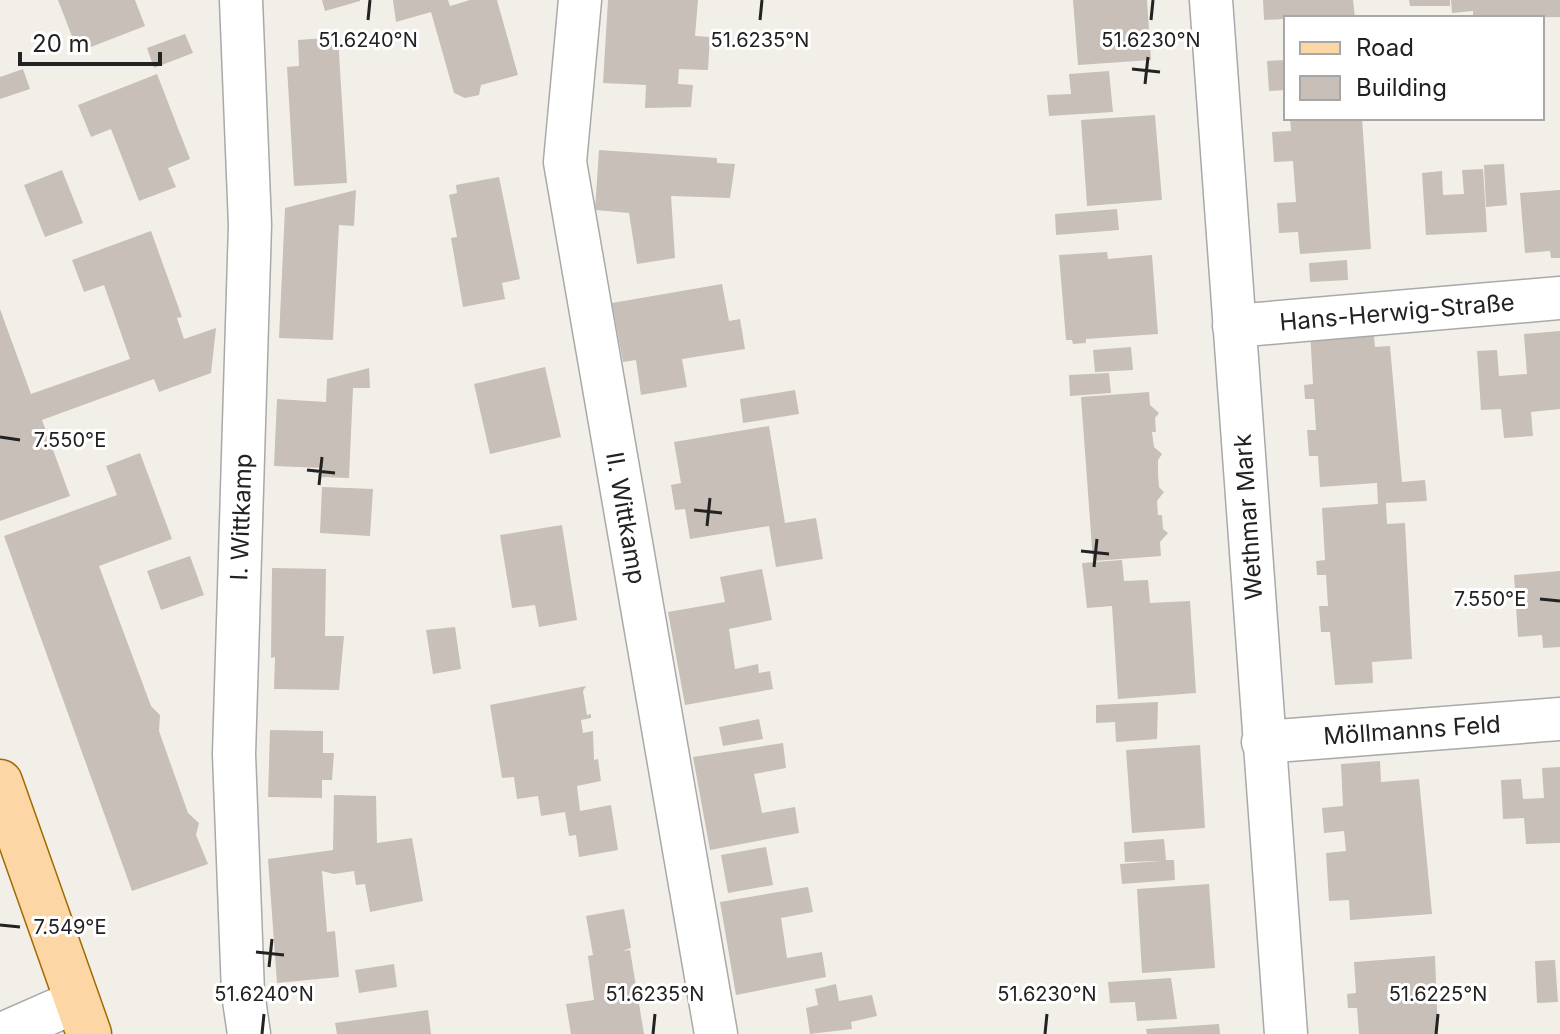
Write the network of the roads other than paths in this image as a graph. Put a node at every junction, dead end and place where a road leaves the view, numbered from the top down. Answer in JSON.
{"nodes":[{"id":1,"x":241,"y":0,"type":"edge"},
{"id":2,"x":580,"y":0,"type":"edge"},
{"id":3,"x":1211,"y":0,"type":"edge"},
{"id":4,"x":1560,"y":298,"type":"edge"},
{"id":5,"x":1234,"y":326,"type":"junction"},
{"id":6,"x":1560,"y":719,"type":"edge"},
{"id":7,"x":1263,"y":742,"type":"junction"},
{"id":8,"x":0,"y":782,"type":"edge"},
{"id":9,"x":83,"y":1018,"type":"edge"},
{"id":10,"x":2,"y":1034,"type":"edge"},
{"id":11,"x":249,"y":1034,"type":"edge"},
{"id":12,"x":716,"y":1034,"type":"edge"},
{"id":13,"x":1286,"y":1034,"type":"edge"}],
"edges":[{"from":1,"to":11,"type":"street","name":"I. Wittkamp"},
{"from":2,"to":12,"type":"street","name":"II. Wittkamp"},
{"from":3,"to":5,"type":"street","name":"Wethmar Mark"},
{"from":4,"to":5,"type":"street","name":"Hans-Herwig-Straße"},
{"from":5,"to":7,"type":"street","name":"Wethmar Mark"},
{"from":6,"to":7,"type":"street","name":"Möllmanns Feld"},
{"from":7,"to":13,"type":"street","name":"Wethmar Mark"},
{"from":8,"to":9,"type":"main road"},
{"from":9,"to":10,"type":"street"}]}
